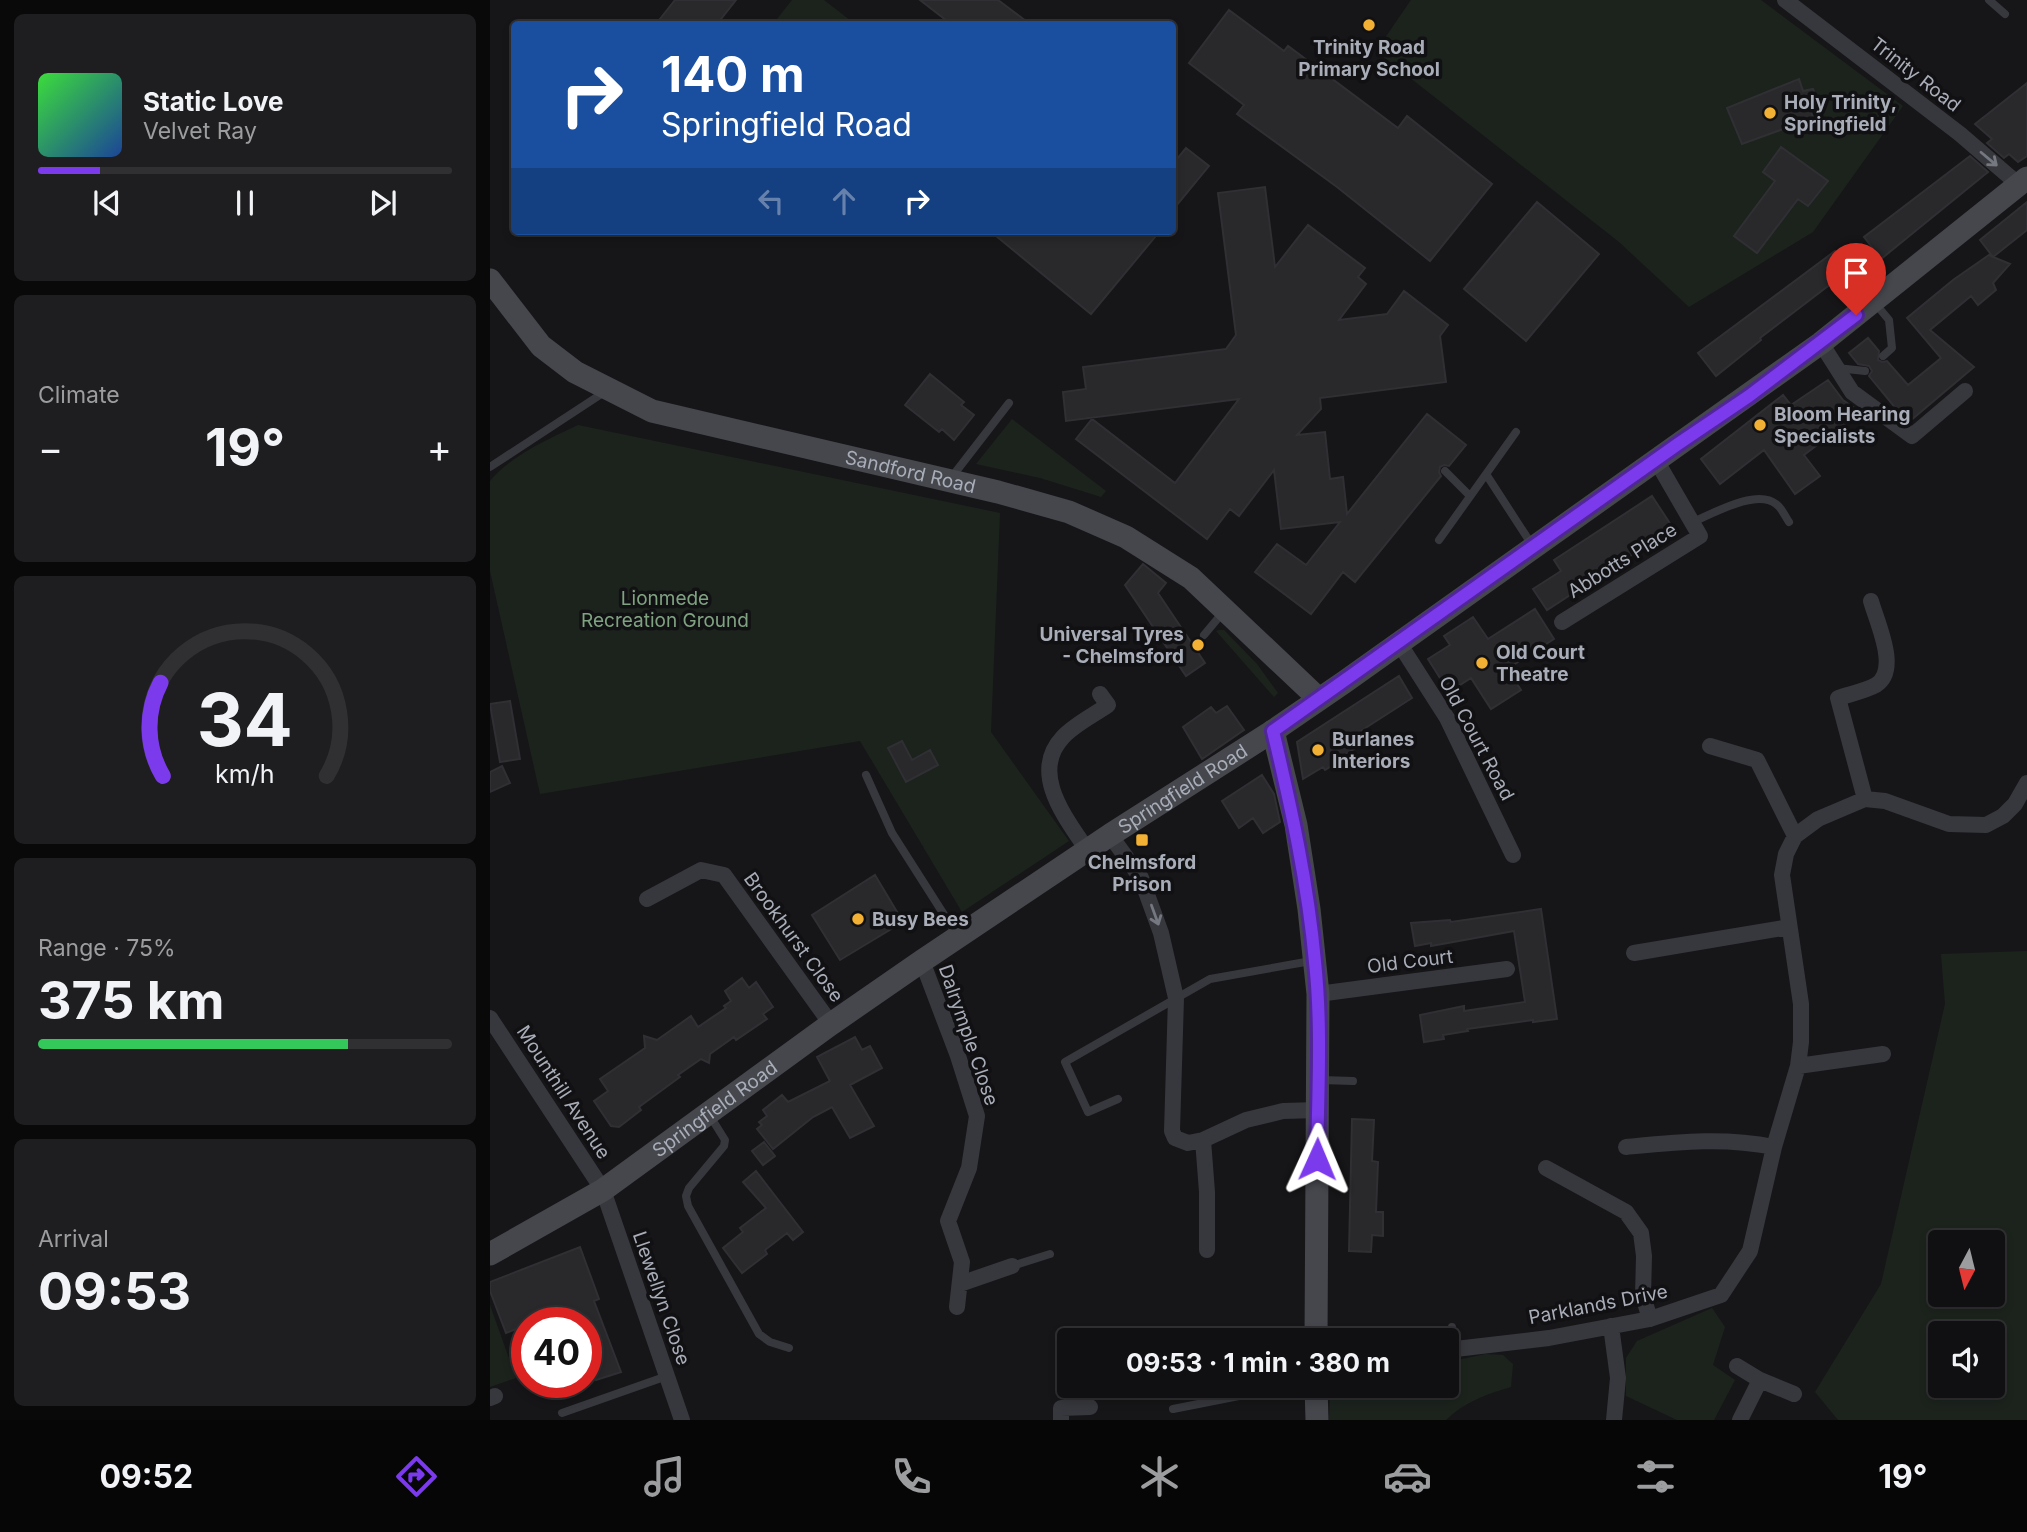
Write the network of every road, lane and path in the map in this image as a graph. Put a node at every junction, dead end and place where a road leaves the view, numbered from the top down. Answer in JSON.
{"nodes":[{"id":1,"x":1786,"y":0,"type":"edge"},
{"id":2,"x":1989,"y":0,"type":"edge"},
{"id":3,"x":2005,"y":14,"type":"dead end"},
{"id":4,"x":2023,"y":181,"type":"edge"},
{"id":5,"x":490,"y":280,"type":"edge"},
{"id":6,"x":1873,"y":301,"type":"junction"},
{"id":7,"x":1821,"y":344,"type":"junction"},
{"id":8,"x":1883,"y":356,"type":"dead end"},
{"id":9,"x":1836,"y":368,"type":"junction"},
{"id":10,"x":1865,"y":371,"type":"dead end"},
{"id":11,"x":609,"y":389,"type":"junction"},
{"id":12,"x":1965,"y":391,"type":"dead end"},
{"id":13,"x":1009,"y":403,"type":"dead end"},
{"id":14,"x":1516,"y":432,"type":"dead end"},
{"id":15,"x":1656,"y":460,"type":"junction"},
{"id":16,"x":490,"y":467,"type":"edge"},
{"id":17,"x":1445,"y":471,"type":"dead end"},
{"id":18,"x":1486,"y":474,"type":"junction"},
{"id":19,"x":949,"y":480,"type":"junction"},
{"id":20,"x":1470,"y":496,"type":"junction"},
{"id":21,"x":1693,"y":522,"type":"junction"},
{"id":22,"x":1789,"y":522,"type":"dead end"},
{"id":23,"x":1439,"y":540,"type":"dead end"},
{"id":24,"x":1534,"y":548,"type":"junction"},
{"id":25,"x":1871,"y":601,"type":"dead end"},
{"id":26,"x":1226,"y":610,"type":"junction"},
{"id":27,"x":1562,"y":622,"type":"dead end"},
{"id":28,"x":1204,"y":635,"type":"dead end"},
{"id":29,"x":1399,"y":643,"type":"junction"},
{"id":30,"x":1100,"y":694,"type":"dead end"},
{"id":31,"x":1319,"y":699,"type":"junction"},
{"id":32,"x":1273,"y":731,"type":"junction"},
{"id":33,"x":1710,"y":746,"type":"dead end"},
{"id":34,"x":866,"y":775,"type":"dead end"},
{"id":35,"x":2027,"y":783,"type":"edge"},
{"id":36,"x":1865,"y":799,"type":"junction"},
{"id":37,"x":1110,"y":835,"type":"junction"},
{"id":38,"x":1795,"y":836,"type":"junction"},
{"id":39,"x":1087,"y":850,"type":"junction"},
{"id":40,"x":1513,"y":855,"type":"dead end"},
{"id":41,"x":647,"y":899,"type":"dead end"},
{"id":42,"x":1789,"y":927,"type":"junction"},
{"id":43,"x":958,"y":937,"type":"junction"},
{"id":44,"x":1634,"y":953,"type":"dead end"},
{"id":45,"x":1315,"y":960,"type":"junction"},
{"id":46,"x":922,"y":961,"type":"junction"},
{"id":47,"x":1507,"y":969,"type":"dead end"},
{"id":48,"x":1318,"y":993,"type":"junction"},
{"id":49,"x":1176,"y":998,"type":"junction"},
{"id":50,"x":490,"y":1017,"type":"edge"},
{"id":51,"x":831,"y":1024,"type":"junction"},
{"id":52,"x":1884,"y":1055,"type":"dead end"},
{"id":53,"x":1798,"y":1066,"type":"junction"},
{"id":54,"x":1318,"y":1080,"type":"junction"},
{"id":55,"x":1353,"y":1081,"type":"dead end"},
{"id":56,"x":1118,"y":1099,"type":"dead end"},
{"id":57,"x":1318,"y":1110,"type":"junction"},
{"id":58,"x":708,"y":1113,"type":"junction"},
{"id":59,"x":1203,"y":1140,"type":"junction"},
{"id":60,"x":1626,"y":1147,"type":"dead end"},
{"id":61,"x":1774,"y":1147,"type":"junction"},
{"id":62,"x":1546,"y":1168,"type":"dead end"},
{"id":63,"x":603,"y":1190,"type":"junction"},
{"id":64,"x":1207,"y":1250,"type":"dead end"},
{"id":65,"x":490,"y":1254,"type":"edge"},
{"id":66,"x":1050,"y":1254,"type":"dead end"},
{"id":67,"x":1012,"y":1266,"type":"joint"},
{"id":68,"x":960,"y":1284,"type":"junction"},
{"id":69,"x":957,"y":1307,"type":"dead end"},
{"id":70,"x":1650,"y":1319,"type":"junction"},
{"id":71,"x":1611,"y":1326,"type":"junction"},
{"id":72,"x":1316,"y":1328,"type":"edge"},
{"id":73,"x":789,"y":1348,"type":"dead end"},
{"id":74,"x":1459,"y":1348,"type":"edge"},
{"id":75,"x":1737,"y":1366,"type":"dead end"},
{"id":76,"x":667,"y":1376,"type":"junction"},
{"id":77,"x":1760,"y":1380,"type":"junction"},
{"id":78,"x":1794,"y":1394,"type":"dead end"},
{"id":79,"x":1229,"y":1398,"type":"edge"},
{"id":80,"x":1316,"y":1398,"type":"edge"},
{"id":81,"x":1090,"y":1407,"type":"dead end"},
{"id":82,"x":1174,"y":1409,"type":"dead end"},
{"id":83,"x":562,"y":1413,"type":"dead end"},
{"id":84,"x":682,"y":1420,"type":"edge"},
{"id":85,"x":1061,"y":1420,"type":"edge"},
{"id":86,"x":1317,"y":1420,"type":"edge"},
{"id":87,"x":1614,"y":1420,"type":"edge"},
{"id":88,"x":1740,"y":1420,"type":"edge"}],
"edges":[{"from":1,"to":4,"type":"street","name":"Trinity Road","one_way":true},
{"from":2,"to":3,"type":"lane"},
{"from":4,"to":6,"type":"main road","name":"Springfield Road"},
{"from":5,"to":11,"type":"main road","name":"Sandford Road"},
{"from":6,"to":7,"type":"main road","name":"Springfield Road"},
{"from":6,"to":8,"type":"lane"},
{"from":7,"to":9,"type":"street"},
{"from":7,"to":15,"type":"main road","name":"Springfield Road"},
{"from":9,"to":10,"type":"lane"},
{"from":9,"to":12,"type":"street"},
{"from":11,"to":16,"type":"lane"},
{"from":11,"to":19,"type":"main road","name":"Sandford Road"},
{"from":13,"to":19,"type":"lane"},
{"from":14,"to":18,"type":"lane"},
{"from":15,"to":21,"type":"street","name":"Abbotts Place"},
{"from":15,"to":24,"type":"main road","name":"Springfield Road"},
{"from":17,"to":20,"type":"lane"},
{"from":18,"to":20,"type":"lane"},
{"from":18,"to":24,"type":"lane"},
{"from":19,"to":26,"type":"main road","name":"Sandford Road"},
{"from":20,"to":23,"type":"lane"},
{"from":21,"to":22,"type":"lane"},
{"from":21,"to":27,"type":"street","name":"Abbotts Place"},
{"from":24,"to":29,"type":"main road","name":"Springfield Road"},
{"from":25,"to":36,"type":"street"},
{"from":26,"to":28,"type":"lane"},
{"from":26,"to":31,"type":"main road","name":"Sandford Road"},
{"from":29,"to":31,"type":"main road","name":"Springfield Road"},
{"from":29,"to":40,"type":"street","name":"Old Court Road"},
{"from":30,"to":39,"type":"street"},
{"from":31,"to":32,"type":"main road","name":"Springfield Road"},
{"from":32,"to":37,"type":"main road","name":"Springfield Road"},
{"from":32,"to":45,"type":"main road"},
{"from":33,"to":38,"type":"street"},
{"from":34,"to":43,"type":"lane"},
{"from":35,"to":36,"type":"street"},
{"from":36,"to":38,"type":"street"},
{"from":37,"to":39,"type":"main road","name":"Springfield Road"},
{"from":37,"to":49,"type":"street","one_way":true},
{"from":38,"to":42,"type":"street","name":"Parklands Drive"},
{"from":39,"to":43,"type":"main road","name":"Springfield Road"},
{"from":41,"to":51,"type":"street","name":"Brookhurst Close"},
{"from":42,"to":44,"type":"street"},
{"from":42,"to":53,"type":"street","name":"Parklands Drive"},
{"from":43,"to":46,"type":"main road","name":"Springfield Road"},
{"from":45,"to":48,"type":"main road"},
{"from":45,"to":49,"type":"lane"},
{"from":46,"to":51,"type":"main road","name":"Springfield Road"},
{"from":46,"to":68,"type":"street","name":"Dalrymple Close"},
{"from":47,"to":48,"type":"street","name":"Old Court"},
{"from":48,"to":54,"type":"main road"},
{"from":49,"to":56,"type":"lane"},
{"from":49,"to":59,"type":"street"},
{"from":50,"to":63,"type":"street","name":"Mounthill Avenue"},
{"from":51,"to":58,"type":"main road","name":"Springfield Road"},
{"from":52,"to":53,"type":"street"},
{"from":53,"to":61,"type":"street","name":"Parklands Drive"},
{"from":54,"to":55,"type":"lane"},
{"from":54,"to":57,"type":"main road"},
{"from":57,"to":59,"type":"street"},
{"from":57,"to":72,"type":"main road"},
{"from":58,"to":63,"type":"main road","name":"Springfield Road"},
{"from":58,"to":73,"type":"lane"},
{"from":59,"to":64,"type":"street"},
{"from":60,"to":61,"type":"street"},
{"from":61,"to":70,"type":"street","name":"Parklands Drive"},
{"from":62,"to":70,"type":"street"},
{"from":63,"to":65,"type":"main road","name":"Springfield Road"},
{"from":63,"to":76,"type":"street","name":"Llewellyn Close"},
{"from":66,"to":67,"type":"lane"},
{"from":67,"to":68,"type":"street"},
{"from":68,"to":69,"type":"street","name":"Dalrymple Close"},
{"from":70,"to":71,"type":"street","name":"Parklands Drive"},
{"from":71,"to":74,"type":"street","name":"Parklands Drive"},
{"from":71,"to":87,"type":"street"},
{"from":75,"to":77,"type":"street"},
{"from":76,"to":83,"type":"lane"},
{"from":76,"to":84,"type":"street","name":"Llewellyn Close"},
{"from":77,"to":78,"type":"street"},
{"from":77,"to":88,"type":"street"},
{"from":79,"to":82,"type":"lane"},
{"from":80,"to":86,"type":"main road"},
{"from":81,"to":85,"type":"street"}]}
